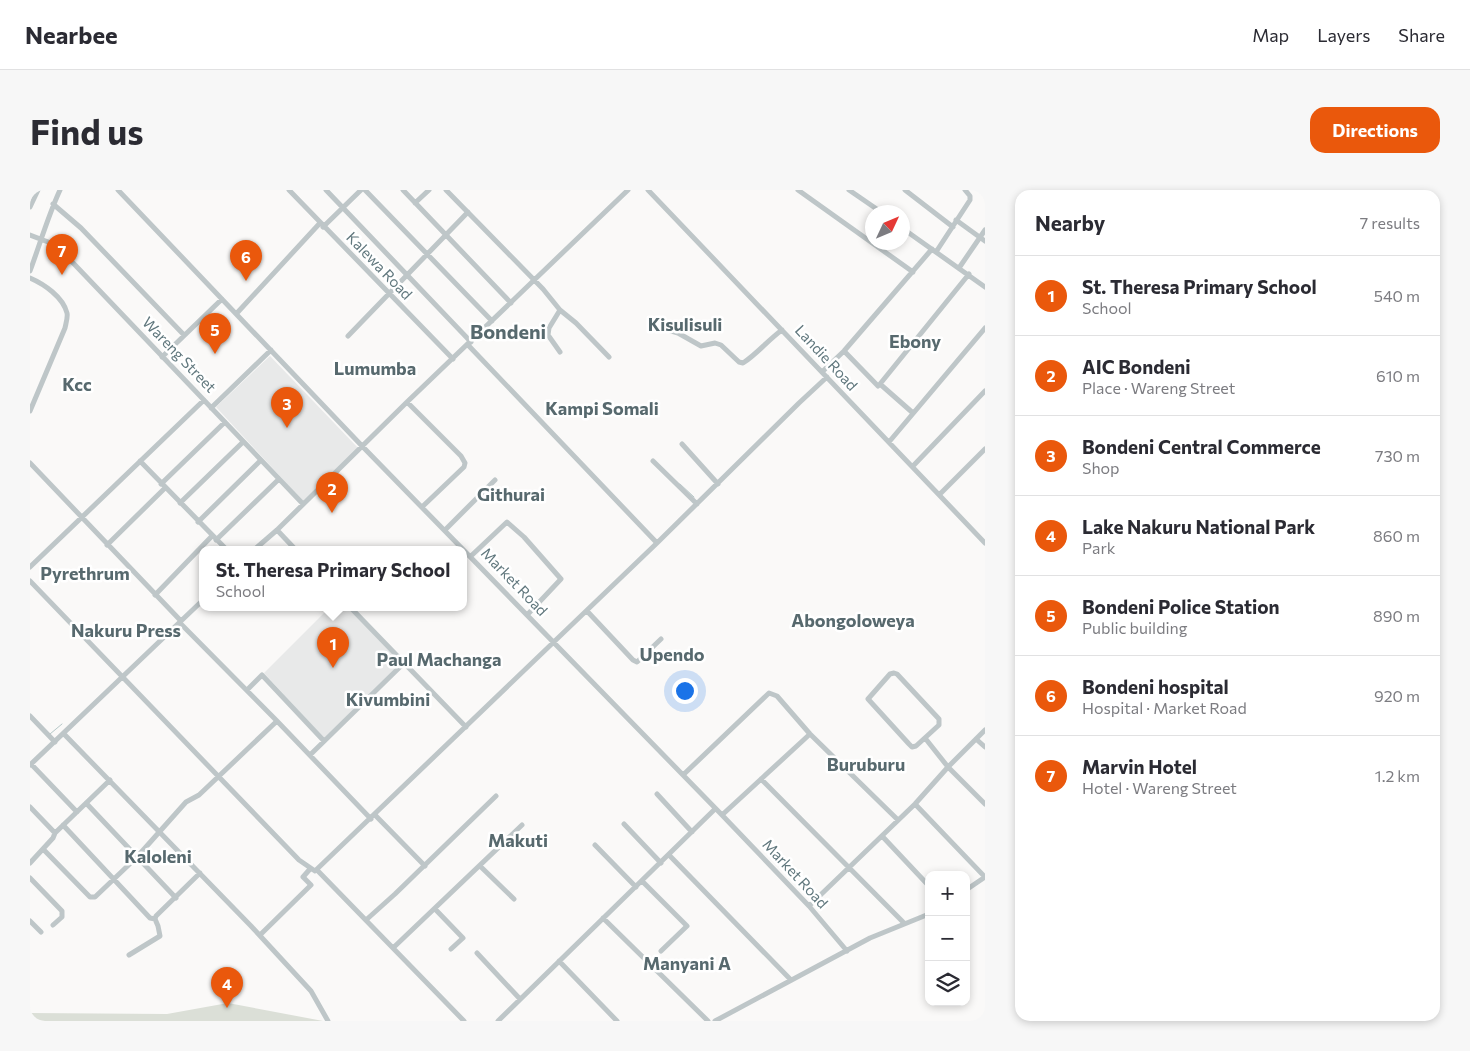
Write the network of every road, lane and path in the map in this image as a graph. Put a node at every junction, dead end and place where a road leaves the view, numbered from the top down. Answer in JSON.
{"nodes":[{"id":1,"x":38,"y":190,"type":"edge"},
{"id":2,"x":60,"y":190,"type":"edge"},
{"id":3,"x":118,"y":190,"type":"edge"},
{"id":4,"x":289,"y":190,"type":"edge"},
{"id":5,"x":326,"y":190,"type":"edge"},
{"id":6,"x":363,"y":190,"type":"edge"},
{"id":7,"x":403,"y":190,"type":"edge"},
{"id":8,"x":429,"y":190,"type":"edge"},
{"id":9,"x":446,"y":190,"type":"edge"},
{"id":10,"x":628,"y":190,"type":"edge"},
{"id":11,"x":648,"y":190,"type":"edge"},
{"id":12,"x":798,"y":190,"type":"edge"},
{"id":13,"x":849,"y":190,"type":"edge"},
{"id":14,"x":905,"y":190,"type":"edge"},
{"id":15,"x":964,"y":190,"type":"edge"},
{"id":16,"x":415,"y":203,"type":"junction"},
{"id":17,"x":53,"y":204,"type":"junction"},
{"id":18,"x":871,"y":205,"type":"edge"},
{"id":19,"x":30,"y":207,"type":"edge"},
{"id":20,"x":343,"y":208,"type":"junction"},
{"id":21,"x":468,"y":212,"type":"junction"},
{"id":22,"x":956,"y":220,"type":"junction"},
{"id":23,"x":322,"y":225,"type":"junction"},
{"id":24,"x":952,"y":227,"type":"junction"},
{"id":25,"x":985,"y":230,"type":"edge"},
{"id":26,"x":445,"y":234,"type":"junction"},
{"id":27,"x":910,"y":234,"type":"edge"},
{"id":28,"x":30,"y":235,"type":"edge"},
{"id":29,"x":982,"y":239,"type":"edge"},
{"id":30,"x":42,"y":240,"type":"junction"},
{"id":31,"x":934,"y":251,"type":"junction"},
{"id":32,"x":426,"y":254,"type":"junction"},
{"id":33,"x":959,"y":268,"type":"junction"},
{"id":34,"x":30,"y":271,"type":"edge"},
{"id":35,"x":913,"y":272,"type":"junction"},
{"id":36,"x":407,"y":274,"type":"junction"},
{"id":37,"x":969,"y":274,"type":"junction"},
{"id":38,"x":30,"y":278,"type":"edge"},
{"id":39,"x":534,"y":280,"type":"junction"},
{"id":40,"x":985,"y":287,"type":"edge"},
{"id":41,"x":389,"y":294,"type":"junction"},
{"id":42,"x":222,"y":299,"type":"junction"},
{"id":43,"x":511,"y":303,"type":"junction"},
{"id":44,"x":560,"y":310,"type":"junction"},
{"id":45,"x":237,"y":313,"type":"junction"},
{"id":46,"x":492,"y":321,"type":"junction"},
{"id":47,"x":985,"y":328,"type":"edge"},
{"id":48,"x":668,"y":330,"type":"dead end"},
{"id":49,"x":782,"y":330,"type":"junction"},
{"id":50,"x":184,"y":336,"type":"junction"},
{"id":51,"x":348,"y":336,"type":"dead end"},
{"id":52,"x":470,"y":344,"type":"junction"},
{"id":53,"x":271,"y":350,"type":"junction"},
{"id":54,"x":844,"y":351,"type":"junction"},
{"id":55,"x":560,"y":352,"type":"dead end"},
{"id":56,"x":162,"y":357,"type":"junction"},
{"id":57,"x":609,"y":357,"type":"dead end"},
{"id":58,"x":453,"y":359,"type":"junction"},
{"id":59,"x":822,"y":372,"type":"junction"},
{"id":60,"x":827,"y":378,"type":"junction"},
{"id":61,"x":880,"y":384,"type":"junction"},
{"id":62,"x":985,"y":391,"type":"edge"},
{"id":63,"x":204,"y":400,"type":"junction"},
{"id":64,"x":407,"y":402,"type":"junction"},
{"id":65,"x":212,"y":408,"type":"junction"},
{"id":66,"x":30,"y":411,"type":"edge"},
{"id":67,"x":913,"y":413,"type":"junction"},
{"id":68,"x":225,"y":422,"type":"junction"},
{"id":69,"x":243,"y":442,"type":"junction"},
{"id":70,"x":889,"y":442,"type":"junction"},
{"id":71,"x":682,"y":444,"type":"dead end"},
{"id":72,"x":362,"y":447,"type":"junction"},
{"id":73,"x":985,"y":449,"type":"edge"},
{"id":74,"x":261,"y":460,"type":"junction"},
{"id":75,"x":140,"y":461,"type":"junction"},
{"id":76,"x":653,"y":461,"type":"dead end"},
{"id":77,"x":30,"y":463,"type":"edge"},
{"id":78,"x":913,"y":466,"type":"junction"},
{"id":79,"x":279,"y":479,"type":"junction"},
{"id":80,"x":495,"y":480,"type":"dead end"},
{"id":81,"x":718,"y":484,"type":"junction"},
{"id":82,"x":163,"y":486,"type":"junction"},
{"id":83,"x":940,"y":494,"type":"junction"},
{"id":84,"x":180,"y":503,"type":"junction"},
{"id":85,"x":303,"y":504,"type":"junction"},
{"id":86,"x":697,"y":504,"type":"junction"},
{"id":87,"x":422,"y":507,"type":"junction"},
{"id":88,"x":82,"y":518,"type":"junction"},
{"id":89,"x":198,"y":522,"type":"junction"},
{"id":90,"x":277,"y":530,"type":"junction"},
{"id":91,"x":445,"y":530,"type":"junction"},
{"id":92,"x":214,"y":538,"type":"junction"},
{"id":93,"x":657,"y":543,"type":"junction"},
{"id":94,"x":985,"y":543,"type":"edge"},
{"id":95,"x":108,"y":545,"type":"junction"},
{"id":96,"x":206,"y":546,"type":"edge"},
{"id":97,"x":223,"y":546,"type":"edge"},
{"id":98,"x":258,"y":546,"type":"edge"},
{"id":99,"x":292,"y":546,"type":"edge"},
{"id":100,"x":461,"y":546,"type":"edge"},
{"id":101,"x":199,"y":552,"type":"edge"},
{"id":102,"x":467,"y":552,"type":"edge"},
{"id":103,"x":471,"y":556,"type":"junction"},
{"id":104,"x":30,"y":567,"type":"edge"},
{"id":105,"x":30,"y":581,"type":"edge"},
{"id":106,"x":155,"y":595,"type":"junction"},
{"id":107,"x":199,"y":604,"type":"edge"},
{"id":108,"x":354,"y":611,"type":"edge"},
{"id":109,"x":587,"y":611,"type":"junction"},
{"id":110,"x":528,"y":614,"type":"junction"},
{"id":111,"x":180,"y":622,"type":"junction"},
{"id":112,"x":661,"y":639,"type":"dead end"},
{"id":113,"x":554,"y":642,"type":"junction"},
{"id":114,"x":404,"y":663,"type":"junction"},
{"id":115,"x":122,"y":677,"type":"junction"},
{"id":116,"x":247,"y":690,"type":"junction"},
{"id":117,"x":30,"y":716,"type":"edge"},
{"id":118,"x":277,"y":721,"type":"junction"},
{"id":119,"x":466,"y":727,"type":"junction"},
{"id":120,"x":985,"y":730,"type":"edge"},
{"id":121,"x":64,"y":734,"type":"junction"},
{"id":122,"x":810,"y":734,"type":"junction"},
{"id":123,"x":926,"y":738,"type":"junction"},
{"id":124,"x":976,"y":739,"type":"junction"},
{"id":125,"x":324,"y":741,"type":"junction"},
{"id":126,"x":55,"y":742,"type":"junction"},
{"id":127,"x":985,"y":747,"type":"edge"},
{"id":128,"x":310,"y":756,"type":"junction"},
{"id":129,"x":31,"y":765,"type":"edge"},
{"id":130,"x":948,"y":767,"type":"junction"},
{"id":131,"x":683,"y":775,"type":"junction"},
{"id":132,"x":215,"y":778,"type":"junction"},
{"id":133,"x":110,"y":780,"type":"junction"},
{"id":134,"x":761,"y":780,"type":"junction"},
{"id":135,"x":657,"y":794,"type":"dead end"},
{"id":136,"x":496,"y":796,"type":"dead end"},
{"id":137,"x":86,"y":803,"type":"junction"},
{"id":138,"x":915,"y":804,"type":"junction"},
{"id":139,"x":985,"y":804,"type":"edge"},
{"id":140,"x":30,"y":807,"type":"edge"},
{"id":141,"x":715,"y":809,"type":"junction"},
{"id":142,"x":77,"y":812,"type":"junction"},
{"id":143,"x":722,"y":815,"type":"junction"},
{"id":144,"x":373,"y":817,"type":"junction"},
{"id":145,"x":898,"y":820,"type":"junction"},
{"id":146,"x":624,"y":824,"type":"dead end"},
{"id":147,"x":63,"y":825,"type":"junction"},
{"id":148,"x":522,"y":825,"type":"dead end"},
{"id":149,"x":692,"y":832,"type":"junction"},
{"id":150,"x":55,"y":833,"type":"junction"},
{"id":151,"x":159,"y":833,"type":"junction"},
{"id":152,"x":882,"y":836,"type":"junction"},
{"id":153,"x":595,"y":845,"type":"dead end"},
{"id":154,"x":43,"y":849,"type":"junction"},
{"id":155,"x":30,"y":853,"type":"edge"},
{"id":156,"x":668,"y":855,"type":"junction"},
{"id":157,"x":137,"y":857,"type":"junction"},
{"id":158,"x":35,"y":858,"type":"junction"},
{"id":159,"x":30,"y":863,"type":"edge"},
{"id":160,"x":661,"y":863,"type":"junction"},
{"id":161,"x":424,"y":866,"type":"junction"},
{"id":162,"x":480,"y":866,"type":"junction"},
{"id":163,"x":848,"y":868,"type":"junction"},
{"id":164,"x":317,"y":870,"type":"junction"},
{"id":165,"x":200,"y":873,"type":"junction"},
{"id":166,"x":307,"y":873,"type":"junction"},
{"id":167,"x":114,"y":877,"type":"junction"},
{"id":168,"x":985,"y":877,"type":"edge"},
{"id":169,"x":30,"y":878,"type":"edge"},
{"id":170,"x":642,"y":881,"type":"junction"},
{"id":171,"x":925,"y":882,"type":"edge"},
{"id":172,"x":636,"y":887,"type":"junction"},
{"id":173,"x":970,"y":887,"type":"edge"},
{"id":174,"x":176,"y":898,"type":"junction"},
{"id":175,"x":514,"y":900,"type":"dead end"},
{"id":176,"x":809,"y":906,"type":"junction"},
{"id":177,"x":435,"y":909,"type":"junction"},
{"id":178,"x":925,"y":916,"type":"edge"},
{"id":179,"x":604,"y":918,"type":"junction"},
{"id":180,"x":154,"y":919,"type":"junction"},
{"id":181,"x":366,"y":920,"type":"junction"},
{"id":182,"x":30,"y":921,"type":"edge"},
{"id":183,"x":904,"y":924,"type":"junction"},
{"id":184,"x":53,"y":926,"type":"dead end"},
{"id":185,"x":41,"y":932,"type":"dead end"},
{"id":186,"x":260,"y":935,"type":"junction"},
{"id":187,"x":394,"y":948,"type":"junction"},
{"id":188,"x":451,"y":949,"type":"dead end"},
{"id":189,"x":661,"y":951,"type":"dead end"},
{"id":190,"x":847,"y":951,"type":"junction"},
{"id":191,"x":477,"y":953,"type":"dead end"},
{"id":192,"x":129,"y":955,"type":"dead end"},
{"id":193,"x":559,"y":961,"type":"junction"},
{"id":194,"x":791,"y":980,"type":"junction"},
{"id":195,"x":520,"y":998,"type":"junction"},
{"id":196,"x":328,"y":1021,"type":"edge"},
{"id":197,"x":464,"y":1021,"type":"edge"},
{"id":198,"x":498,"y":1021,"type":"edge"},
{"id":199,"x":617,"y":1021,"type":"edge"},
{"id":200,"x":708,"y":1021,"type":"edge"},
{"id":201,"x":715,"y":1021,"type":"edge"}],
"edges":[{"from":1,"to":19,"type":"street"},
{"from":2,"to":17,"type":"street"},
{"from":3,"to":42,"type":"street","name":"Market Road"},
{"from":4,"to":23,"type":"street","name":"Kalewa Road"},
{"from":5,"to":20,"type":"street"},
{"from":6,"to":20,"type":"street"},
{"from":6,"to":32,"type":"street"},
{"from":7,"to":16,"type":"street"},
{"from":8,"to":16,"type":"street"},
{"from":9,"to":21,"type":"street"},
{"from":10,"to":39,"type":"street"},
{"from":11,"to":49,"type":"street","name":"Landie Road"},
{"from":12,"to":35,"type":"street"},
{"from":13,"to":18,"type":"street"},
{"from":14,"to":24,"type":"street"},
{"from":15,"to":22,"type":"street"},
{"from":16,"to":26,"type":"street"},
{"from":17,"to":30,"type":"street"},
{"from":17,"to":50,"type":"street"},
{"from":20,"to":23,"type":"street"},
{"from":20,"to":36,"type":"street"},
{"from":21,"to":26,"type":"street"},
{"from":21,"to":39,"type":"street"},
{"from":22,"to":24,"type":"street"},
{"from":22,"to":29,"type":"street"},
{"from":23,"to":41,"type":"street","name":"Kalewa Road"},
{"from":23,"to":45,"type":"street"},
{"from":24,"to":31,"type":"street"},
{"from":25,"to":29,"type":"street"},
{"from":26,"to":32,"type":"street"},
{"from":26,"to":43,"type":"street"},
{"from":27,"to":31,"type":"street"},
{"from":28,"to":30,"type":"street","name":"Wareng Street"},
{"from":29,"to":33,"type":"street"},
{"from":30,"to":34,"type":"street"},
{"from":30,"to":56,"type":"street","name":"Wareng Street"},
{"from":31,"to":33,"type":"street"},
{"from":31,"to":35,"type":"street"},
{"from":32,"to":36,"type":"street"},
{"from":32,"to":46,"type":"street"},
{"from":33,"to":37,"type":"street"},
{"from":35,"to":54,"type":"street"},
{"from":36,"to":41,"type":"street"},
{"from":36,"to":52,"type":"street"},
{"from":37,"to":40,"type":"street"},
{"from":37,"to":61,"type":"street"},
{"from":38,"to":66,"type":"street"},
{"from":39,"to":43,"type":"street"},
{"from":39,"to":44,"type":"street"},
{"from":41,"to":51,"type":"street"},
{"from":41,"to":58,"type":"street","name":"Kalewa Road"},
{"from":42,"to":45,"type":"street","name":"Market Road"},
{"from":42,"to":50,"type":"street"},
{"from":43,"to":46,"type":"street"},
{"from":44,"to":55,"type":"street"},
{"from":44,"to":57,"type":"street"},
{"from":45,"to":53,"type":"street","name":"Market Road"},
{"from":46,"to":52,"type":"street"},
{"from":47,"to":67,"type":"street"},
{"from":48,"to":49,"type":"street"},
{"from":49,"to":59,"type":"street","name":"Landie Road"},
{"from":50,"to":56,"type":"street"},
{"from":52,"to":58,"type":"street"},
{"from":52,"to":93,"type":"street"},
{"from":53,"to":65,"type":"street"},
{"from":53,"to":72,"type":"street","name":"Market Road"},
{"from":54,"to":59,"type":"street"},
{"from":54,"to":61,"type":"street"},
{"from":56,"to":63,"type":"street","name":"Wareng Street"},
{"from":58,"to":64,"type":"street"},
{"from":59,"to":60,"type":"street","name":"Landie Road"},
{"from":60,"to":70,"type":"street","name":"Landie Road"},
{"from":60,"to":81,"type":"street"},
{"from":61,"to":67,"type":"street"},
{"from":62,"to":78,"type":"street"},
{"from":63,"to":65,"type":"street","name":"Wareng Street"},
{"from":63,"to":75,"type":"street"},
{"from":64,"to":72,"type":"street"},
{"from":64,"to":87,"type":"street"},
{"from":65,"to":68,"type":"street","name":"Wareng Street"},
{"from":67,"to":70,"type":"street"},
{"from":68,"to":69,"type":"street","name":"Wareng Street"},
{"from":68,"to":82,"type":"street"},
{"from":69,"to":74,"type":"street","name":"Wareng Street"},
{"from":69,"to":84,"type":"street"},
{"from":70,"to":78,"type":"street","name":"Landie Road"},
{"from":71,"to":81,"type":"street"},
{"from":72,"to":85,"type":"street"},
{"from":72,"to":87,"type":"street","name":"Market Road"},
{"from":73,"to":83,"type":"street"},
{"from":74,"to":79,"type":"street","name":"Wareng Street"},
{"from":74,"to":89,"type":"street"},
{"from":75,"to":82,"type":"street"},
{"from":75,"to":88,"type":"street"},
{"from":76,"to":86,"type":"street"},
{"from":77,"to":88,"type":"street"},
{"from":78,"to":83,"type":"street","name":"Landie Road"},
{"from":79,"to":85,"type":"street","name":"Wareng Street"},
{"from":79,"to":92,"type":"street"},
{"from":80,"to":91,"type":"street"},
{"from":81,"to":86,"type":"street"},
{"from":82,"to":84,"type":"street"},
{"from":82,"to":95,"type":"street"},
{"from":83,"to":94,"type":"street","name":"Landie Road"},
{"from":84,"to":89,"type":"street"},
{"from":85,"to":90,"type":"street"},
{"from":86,"to":93,"type":"street"},
{"from":87,"to":91,"type":"street","name":"Market Road"},
{"from":88,"to":95,"type":"street"},
{"from":88,"to":104,"type":"street"},
{"from":89,"to":92,"type":"street"},
{"from":90,"to":98,"type":"street"},
{"from":90,"to":99,"type":"street"},
{"from":91,"to":100,"type":"street","name":"Market Road"},
{"from":92,"to":96,"type":"street"},
{"from":92,"to":97,"type":"street"},
{"from":93,"to":109,"type":"street"},
{"from":95,"to":106,"type":"street"},
{"from":101,"to":106,"type":"street"},
{"from":102,"to":103,"type":"street","name":"Market Road"},
{"from":103,"to":110,"type":"street","name":"Market Road"},
{"from":103,"to":110,"type":"street"},
{"from":105,"to":115,"type":"street"},
{"from":106,"to":111,"type":"street"},
{"from":107,"to":111,"type":"street"},
{"from":108,"to":114,"type":"street"},
{"from":109,"to":112,"type":"street"},
{"from":109,"to":113,"type":"street"},
{"from":110,"to":113,"type":"street","name":"Market Road"},
{"from":111,"to":115,"type":"street"},
{"from":111,"to":116,"type":"street"},
{"from":113,"to":119,"type":"street"},
{"from":113,"to":131,"type":"street","name":"Market Road"},
{"from":114,"to":119,"type":"street"},
{"from":114,"to":125,"type":"street"},
{"from":115,"to":121,"type":"street"},
{"from":115,"to":132,"type":"street"},
{"from":116,"to":118,"type":"street"},
{"from":116,"to":125,"type":"street"},
{"from":117,"to":126,"type":"street"},
{"from":118,"to":128,"type":"street"},
{"from":118,"to":132,"type":"street"},
{"from":119,"to":144,"type":"street"},
{"from":120,"to":124,"type":"street"},
{"from":121,"to":126,"type":"street"},
{"from":121,"to":133,"type":"street"},
{"from":122,"to":131,"type":"street"},
{"from":122,"to":134,"type":"street"},
{"from":122,"to":145,"type":"street"},
{"from":123,"to":123,"type":"street"},
{"from":123,"to":130,"type":"street"},
{"from":124,"to":127,"type":"street"},
{"from":124,"to":130,"type":"street"},
{"from":125,"to":128,"type":"street"},
{"from":126,"to":129,"type":"street"},
{"from":128,"to":144,"type":"street"},
{"from":129,"to":142,"type":"street"},
{"from":130,"to":138,"type":"street"},
{"from":130,"to":139,"type":"street"},
{"from":131,"to":141,"type":"street","name":"Market Road"},
{"from":132,"to":151,"type":"street"},
{"from":132,"to":166,"type":"street"},
{"from":133,"to":137,"type":"street"},
{"from":133,"to":151,"type":"street"},
{"from":134,"to":143,"type":"street"},
{"from":134,"to":163,"type":"street"},
{"from":135,"to":149,"type":"street"},
{"from":136,"to":161,"type":"street"},
{"from":137,"to":142,"type":"street"},
{"from":137,"to":157,"type":"street"},
{"from":138,"to":145,"type":"street"},
{"from":138,"to":168,"type":"street"},
{"from":140,"to":150,"type":"street"},
{"from":141,"to":143,"type":"street","name":"Market Road"},
{"from":141,"to":149,"type":"street"},
{"from":142,"to":147,"type":"street"},
{"from":143,"to":176,"type":"street","name":"Market Road"},
{"from":144,"to":161,"type":"street"},
{"from":144,"to":164,"type":"street"},
{"from":145,"to":152,"type":"street"},
{"from":146,"to":160,"type":"street"},
{"from":147,"to":150,"type":"street"},
{"from":147,"to":167,"type":"street"},
{"from":148,"to":162,"type":"street"},
{"from":149,"to":156,"type":"street"},
{"from":150,"to":154,"type":"street"},
{"from":151,"to":157,"type":"street"},
{"from":151,"to":165,"type":"street"},
{"from":152,"to":163,"type":"street"},
{"from":152,"to":171,"type":"street"},
{"from":153,"to":172,"type":"street"},
{"from":154,"to":158,"type":"street"},
{"from":154,"to":167,"type":"street"},
{"from":155,"to":158,"type":"street"},
{"from":156,"to":160,"type":"street"},
{"from":156,"to":194,"type":"street"},
{"from":157,"to":167,"type":"street"},
{"from":157,"to":174,"type":"street"},
{"from":158,"to":159,"type":"street"},
{"from":160,"to":170,"type":"street"},
{"from":161,"to":181,"type":"street"},
{"from":162,"to":175,"type":"street"},
{"from":162,"to":177,"type":"street"},
{"from":163,"to":176,"type":"street"},
{"from":163,"to":183,"type":"street"},
{"from":164,"to":166,"type":"street"},
{"from":164,"to":181,"type":"street"},
{"from":165,"to":174,"type":"street"},
{"from":165,"to":186,"type":"street"},
{"from":166,"to":186,"type":"street"},
{"from":167,"to":180,"type":"street"},
{"from":168,"to":173,"type":"street"},
{"from":169,"to":184,"type":"street"},
{"from":170,"to":172,"type":"street"},
{"from":170,"to":189,"type":"street"},
{"from":172,"to":179,"type":"street"},
{"from":174,"to":180,"type":"street"},
{"from":176,"to":190,"type":"street","name":"Market Road"},
{"from":177,"to":187,"type":"street"},
{"from":177,"to":188,"type":"street"},
{"from":178,"to":183,"type":"street"},
{"from":179,"to":193,"type":"street"},
{"from":179,"to":200,"type":"street"},
{"from":180,"to":192,"type":"street"},
{"from":181,"to":187,"type":"street"},
{"from":182,"to":185,"type":"street"},
{"from":183,"to":190,"type":"street"},
{"from":186,"to":196,"type":"street"},
{"from":187,"to":197,"type":"street"},
{"from":190,"to":194,"type":"street"},
{"from":191,"to":195,"type":"street"},
{"from":193,"to":195,"type":"street"},
{"from":193,"to":199,"type":"street"},
{"from":194,"to":201,"type":"street"},
{"from":195,"to":198,"type":"street"}]}
